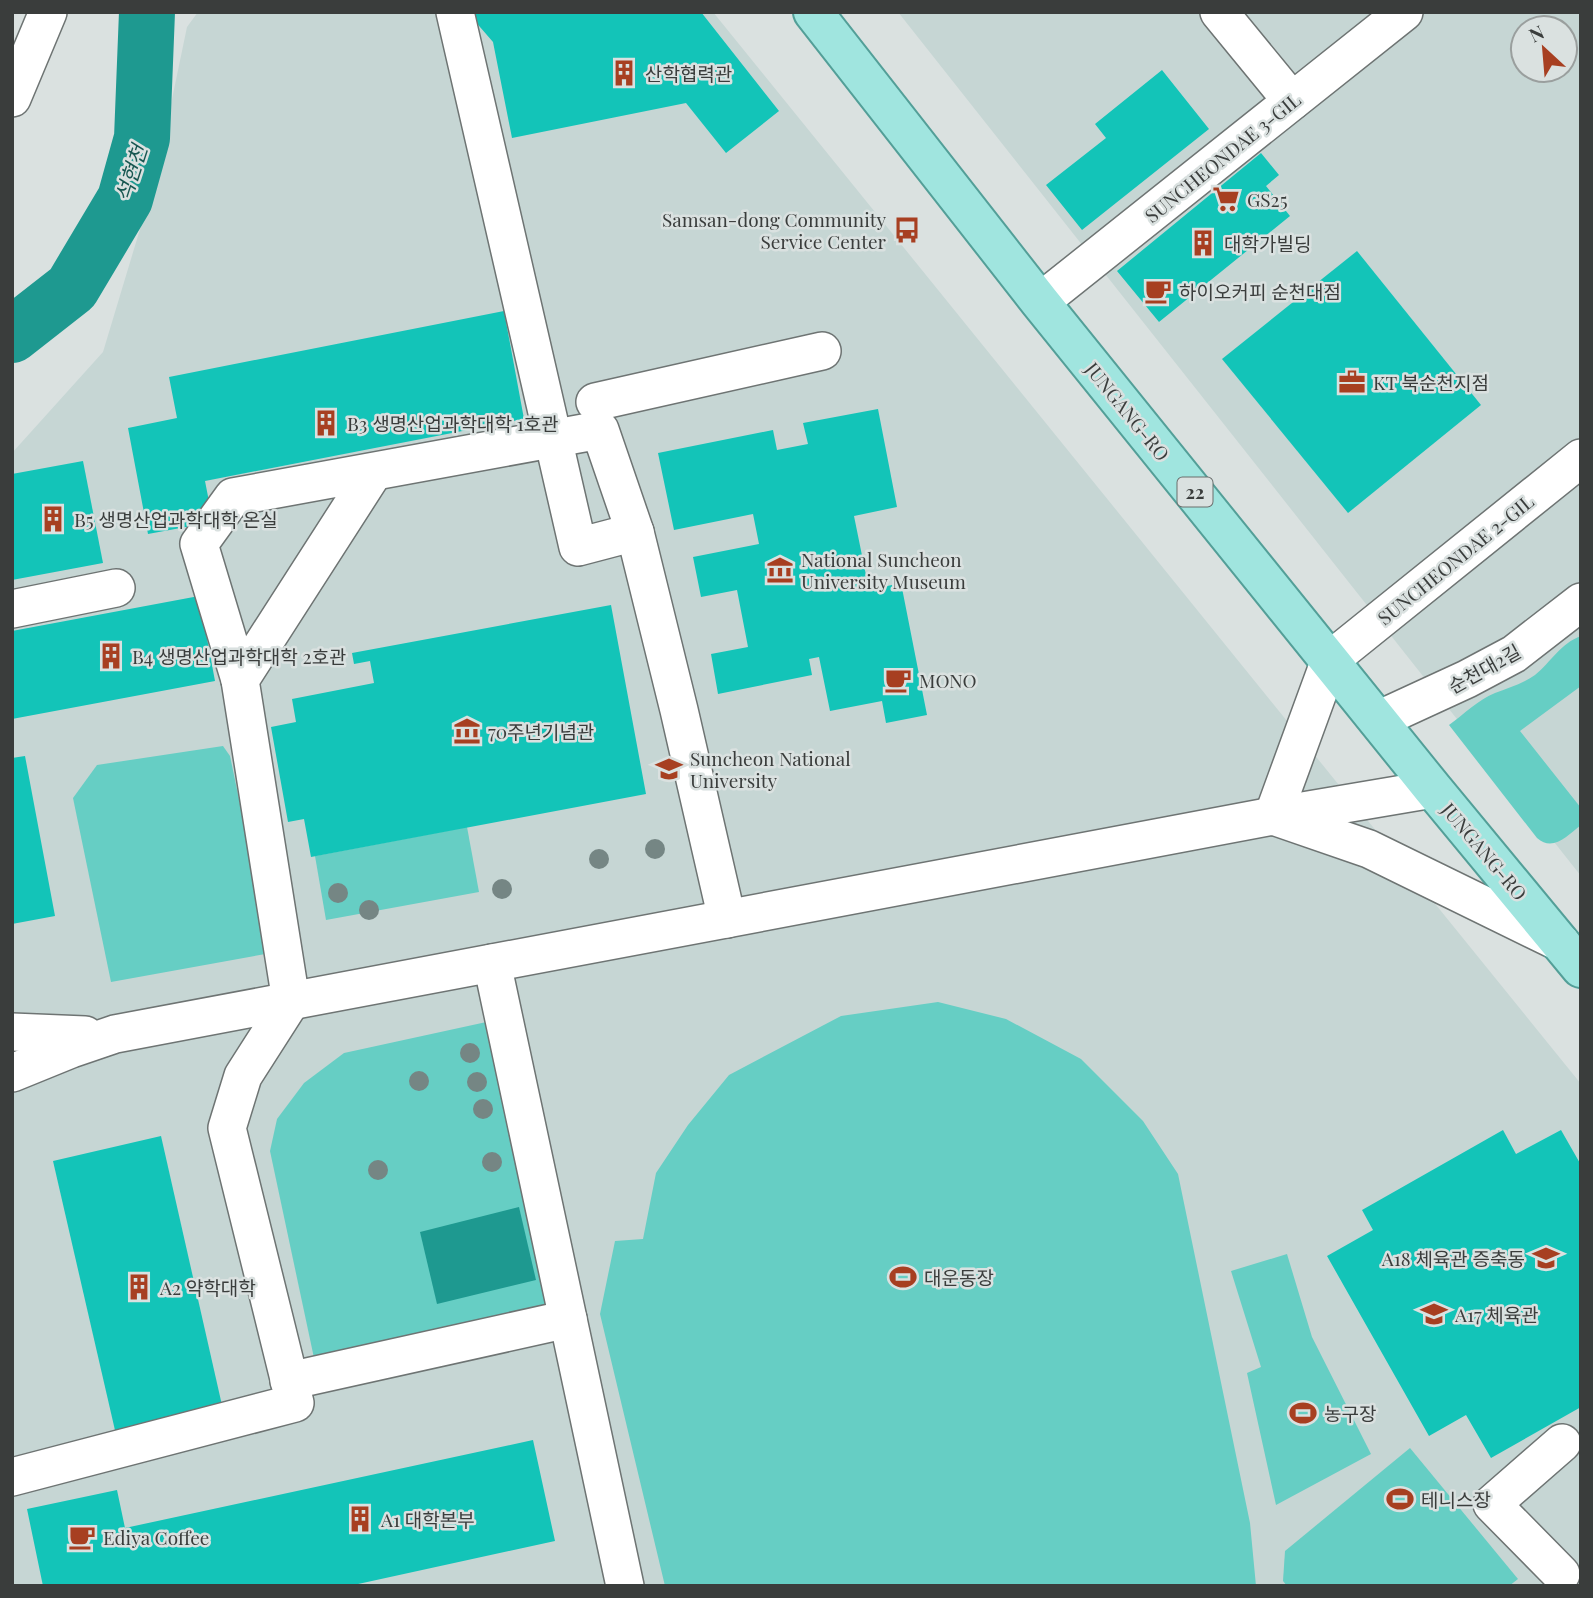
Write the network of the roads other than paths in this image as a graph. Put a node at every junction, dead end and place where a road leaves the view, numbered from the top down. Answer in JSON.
{"nodes":[{"id":1,"x":48,"y":12,"type":"edge"},
{"id":2,"x":455,"y":12,"type":"edge"},
{"id":3,"x":813,"y":12,"type":"edge"},
{"id":4,"x":1219,"y":12,"type":"edge"},
{"id":5,"x":1404,"y":12,"type":"edge"},
{"id":6,"x":12,"y":98,"type":"edge"},
{"id":7,"x":1292,"y":101,"type":"junction"},
{"id":8,"x":1040,"y":302,"type":"junction"},
{"id":9,"x":822,"y":351,"type":"dead end"},
{"id":10,"x":595,"y":402,"type":"dead end"},
{"id":11,"x":553,"y":440,"type":"junction"},
{"id":12,"x":1581,"y":458,"type":"edge"},
{"id":13,"x":373,"y":473,"type":"junction"},
{"id":14,"x":635,"y":532,"type":"junction"},
{"id":15,"x":116,"y":588,"type":"dead end"},
{"id":16,"x":1581,"y":602,"type":"edge"},
{"id":17,"x":12,"y":609,"type":"edge"},
{"id":18,"x":1330,"y":660,"type":"junction"},
{"id":19,"x":240,"y":680,"type":"junction"},
{"id":20,"x":1378,"y":720,"type":"junction"},
{"id":21,"x":1433,"y":789,"type":"junction"},
{"id":22,"x":1273,"y":816,"type":"junction"},
{"id":23,"x":727,"y":919,"type":"junction"},
{"id":24,"x":1573,"y":951,"type":"edge"},
{"id":25,"x":492,"y":963,"type":"junction"},
{"id":26,"x":291,"y":1001,"type":"junction"},
{"id":27,"x":12,"y":1032,"type":"edge"},
{"id":28,"x":114,"y":1034,"type":"junction"},
{"id":29,"x":12,"y":1073,"type":"edge"},
{"id":30,"x":568,"y":1318,"type":"junction"},
{"id":31,"x":289,"y":1381,"type":"junction"},
{"id":32,"x":1562,"y":1443,"type":"dead end"},
{"id":33,"x":12,"y":1477,"type":"edge"},
{"id":34,"x":1563,"y":1572,"type":"edge"},
{"id":35,"x":617,"y":1584,"type":"edge"}],
"edges":[{"from":1,"to":6,"type":"street"},
{"from":2,"to":11,"type":"street"},
{"from":3,"to":8,"type":"main road","name":"JUNGANG-RO","number":"22"},
{"from":4,"to":7,"type":"street"},
{"from":5,"to":7,"type":"street","name":"SUNCHEONDAE 3-GIL"},
{"from":7,"to":8,"type":"street","name":"SUNCHEONDAE 3-GIL"},
{"from":8,"to":18,"type":"main road","name":"JUNGANG-RO","number":"22"},
{"from":9,"to":10,"type":"street"},
{"from":11,"to":13,"type":"street"},
{"from":11,"to":14,"type":"street"},
{"from":11,"to":14,"type":"street"},
{"from":12,"to":18,"type":"street","name":"SUNCHEONDAE 2-GIL"},
{"from":13,"to":19,"type":"street"},
{"from":13,"to":19,"type":"street"},
{"from":14,"to":23,"type":"street"},
{"from":15,"to":17,"type":"street"},
{"from":16,"to":20,"type":"street","name":"순천대2길"},
{"from":18,"to":20,"type":"main road","name":"JUNGANG-RO","number":"22"},
{"from":18,"to":22,"type":"street"},
{"from":19,"to":26,"type":"street"},
{"from":20,"to":21,"type":"main road","name":"JUNGANG-RO","number":"22"},
{"from":21,"to":22,"type":"street"},
{"from":21,"to":24,"type":"main road","name":"JUNGANG-RO","number":"22"},
{"from":22,"to":23,"type":"street"},
{"from":22,"to":24,"type":"street"},
{"from":23,"to":25,"type":"street"},
{"from":25,"to":26,"type":"street"},
{"from":25,"to":30,"type":"street"},
{"from":26,"to":28,"type":"street"},
{"from":26,"to":31,"type":"street"},
{"from":27,"to":28,"type":"street"},
{"from":28,"to":29,"type":"street"},
{"from":30,"to":31,"type":"street"},
{"from":30,"to":35,"type":"street"},
{"from":31,"to":33,"type":"street"},
{"from":32,"to":34,"type":"street"}]}
